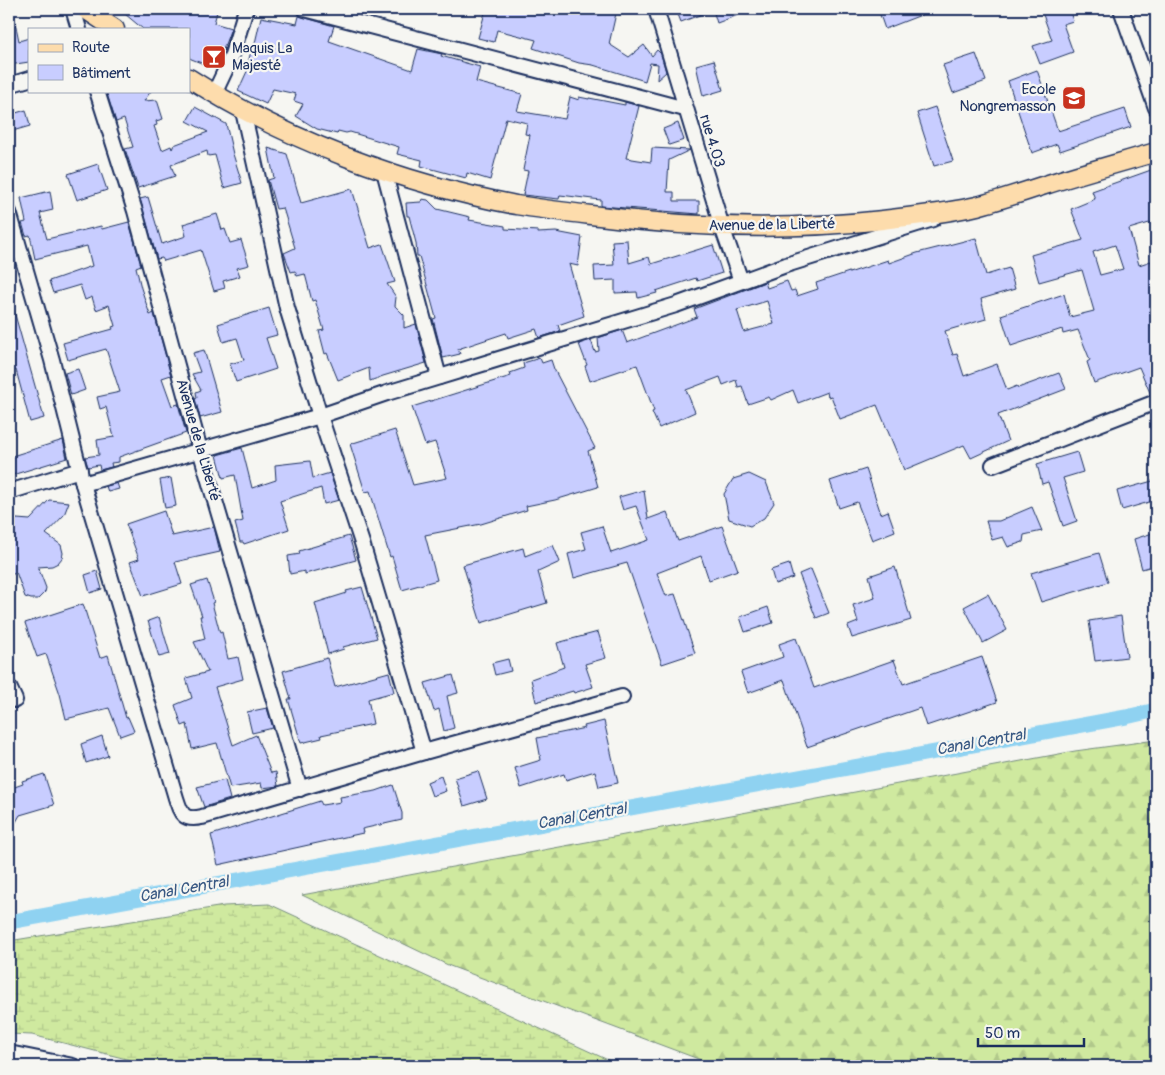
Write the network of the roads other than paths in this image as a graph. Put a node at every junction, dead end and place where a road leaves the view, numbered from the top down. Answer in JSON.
{"nodes":[{"id":1,"x":73,"y":9,"type":"edge"},
{"id":2,"x":86,"y":9,"type":"edge"},
{"id":3,"x":246,"y":9,"type":"edge"},
{"id":4,"x":305,"y":9,"type":"edge"},
{"id":5,"x":656,"y":9,"type":"edge"},
{"id":6,"x":1121,"y":9,"type":"edge"},
{"id":7,"x":79,"y":28,"type":"edge"},
{"id":8,"x":114,"y":28,"type":"edge"},
{"id":9,"x":28,"y":79,"type":"edge"},
{"id":10,"x":190,"y":79,"type":"edge"},
{"id":11,"x":9,"y":85,"type":"edge"},
{"id":12,"x":97,"y":92,"type":"edge"},
{"id":13,"x":214,"y":94,"type":"junction"},
{"id":14,"x":1156,"y":108,"type":"edge"},
{"id":15,"x":686,"y":109,"type":"junction"},
{"id":16,"x":244,"y":111,"type":"junction"},
{"id":17,"x":1156,"y":152,"type":"edge"},
{"id":18,"x":384,"y":171,"type":"junction"},
{"id":19,"x":977,"y":206,"type":"junction"},
{"id":20,"x":9,"y":212,"type":"edge"},
{"id":21,"x":722,"y":227,"type":"junction"},
{"id":22,"x":741,"y":281,"type":"junction"},
{"id":23,"x":438,"y":377,"type":"junction"},
{"id":24,"x":1156,"y":402,"type":"edge"},
{"id":25,"x":320,"y":416,"type":"junction"},
{"id":26,"x":200,"y":450,"type":"junction"},
{"id":27,"x":993,"y":465,"type":"dead end"},
{"id":28,"x":80,"y":470,"type":"junction"},
{"id":29,"x":83,"y":484,"type":"junction"},
{"id":30,"x":9,"y":492,"type":"edge"},
{"id":31,"x":9,"y":688,"type":"edge"},
{"id":32,"x":622,"y":697,"type":"dead end"},
{"id":33,"x":15,"y":700,"type":"dead end"},
{"id":34,"x":424,"y":752,"type":"junction"},
{"id":35,"x":300,"y":789,"type":"junction"},
{"id":36,"x":9,"y":1053,"type":"edge"},
{"id":37,"x":73,"y":1066,"type":"edge"}],
"edges":[{"from":1,"to":7,"type":"street"},
{"from":2,"to":8,"type":"main road"},
{"from":3,"to":13,"type":"street"},
{"from":4,"to":15,"type":"street"},
{"from":5,"to":15,"type":"street","name":"rue 4.03"},
{"from":6,"to":14,"type":"street"},
{"from":9,"to":11,"type":"street"},
{"from":10,"to":13,"type":"main road","name":"Avenue de la Liberté"},
{"from":12,"to":26,"type":"street","name":"Avenue de la Liberté"},
{"from":13,"to":16,"type":"main road","name":"Avenue de la Liberté"},
{"from":15,"to":21,"type":"street","name":"rue 4.03"},
{"from":16,"to":18,"type":"main road","name":"Avenue de la Liberté"},
{"from":16,"to":25,"type":"street"},
{"from":17,"to":19,"type":"main road","name":"Avenue de la Liberté"},
{"from":18,"to":21,"type":"main road","name":"Avenue de la Liberté"},
{"from":18,"to":23,"type":"street"},
{"from":19,"to":21,"type":"main road","name":"Avenue de la Liberté"},
{"from":19,"to":22,"type":"street"},
{"from":20,"to":28,"type":"street"},
{"from":21,"to":22,"type":"street","name":"rue 4.03"},
{"from":22,"to":23,"type":"street"},
{"from":23,"to":25,"type":"street"},
{"from":24,"to":27,"type":"street"},
{"from":25,"to":26,"type":"street"},
{"from":25,"to":34,"type":"street"},
{"from":26,"to":29,"type":"street"},
{"from":26,"to":35,"type":"street","name":"Avenue de la Liberté"},
{"from":28,"to":29,"type":"street"},
{"from":28,"to":30,"type":"street"},
{"from":29,"to":35,"type":"street"},
{"from":31,"to":33,"type":"street"},
{"from":32,"to":34,"type":"street"},
{"from":34,"to":35,"type":"street"},
{"from":36,"to":37,"type":"street"}]}
